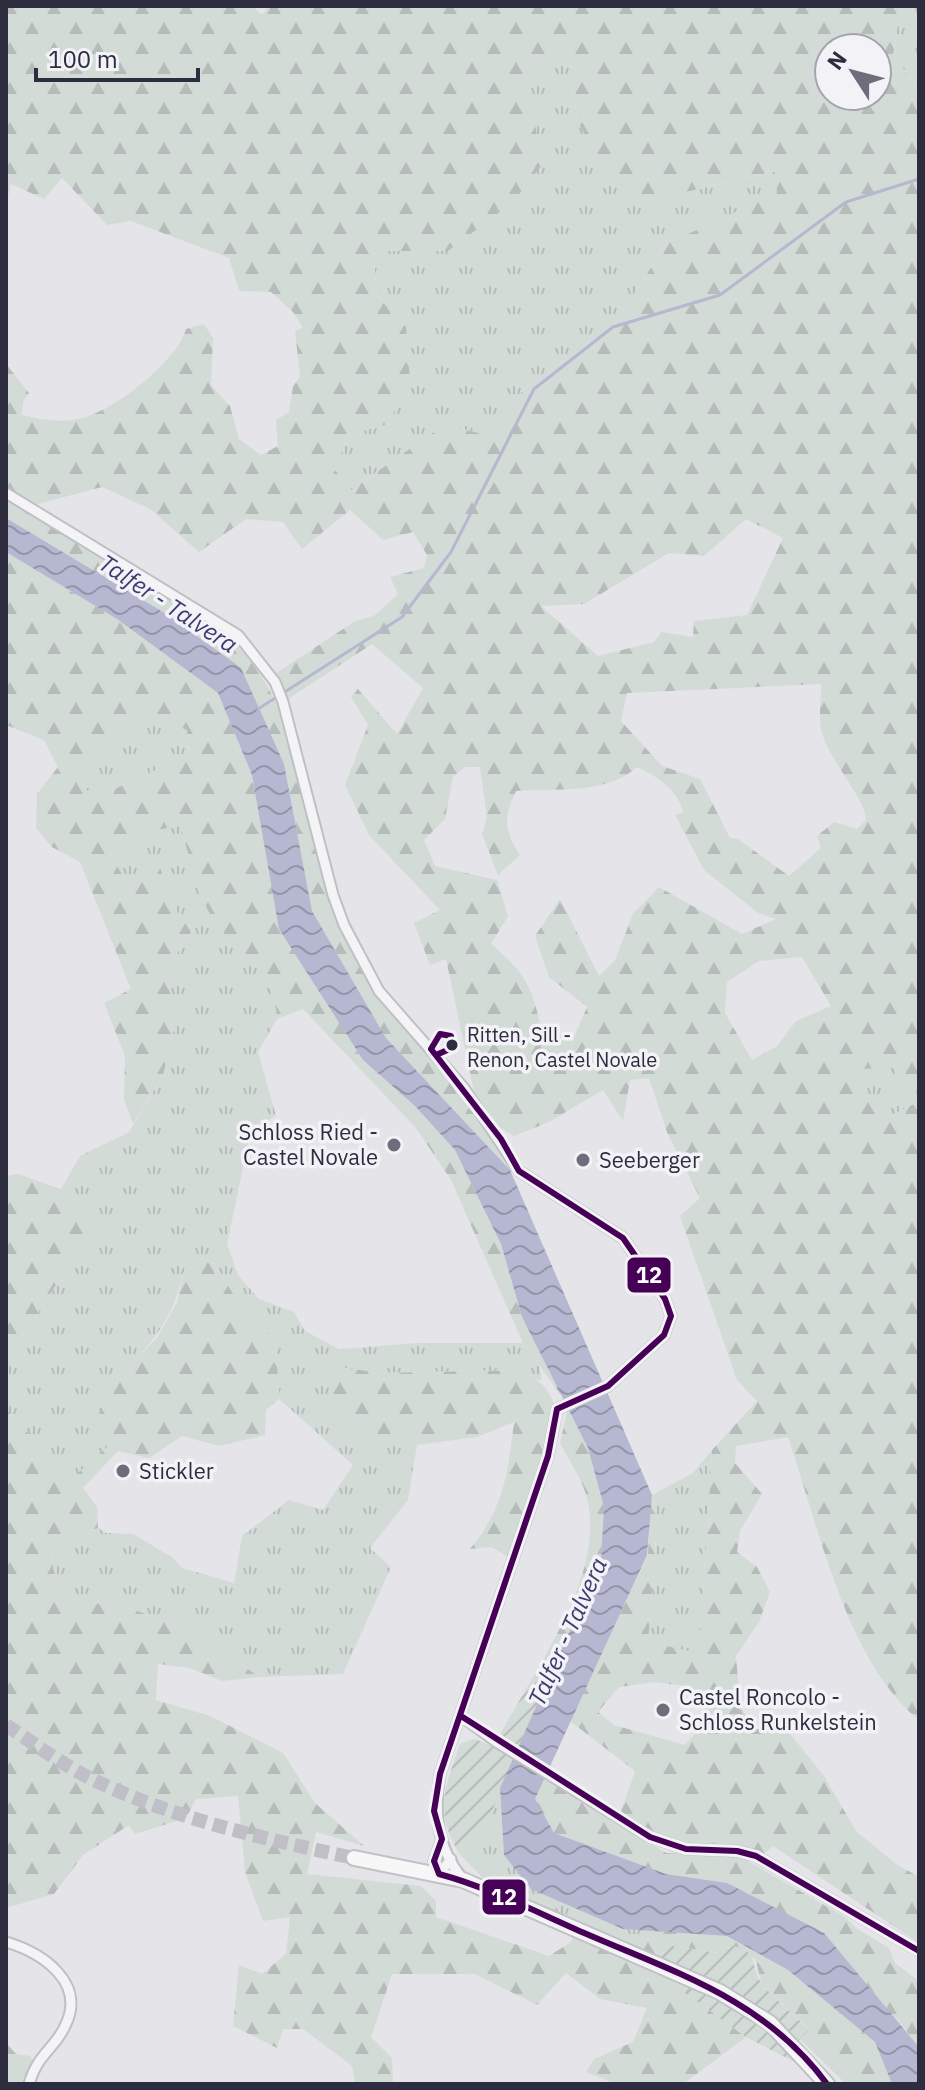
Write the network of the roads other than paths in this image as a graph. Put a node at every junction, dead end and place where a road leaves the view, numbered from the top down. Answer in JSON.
{"nodes":[{"id":1,"x":6,"y":493,"type":"edge"},
{"id":2,"x":461,"y":1716,"type":"junction"},
{"id":3,"x":442,"y":1839,"type":"junction"},
{"id":4,"x":354,"y":1858,"type":"tunnel mouth"},
{"id":5,"x":451,"y":1859,"type":"junction"},
{"id":6,"x":436,"y":1868,"type":"junction"},
{"id":7,"x":463,"y":1880,"type":"junction"},
{"id":8,"x":6,"y":1942,"type":"edge"},
{"id":9,"x":919,"y":1951,"type":"edge"},
{"id":10,"x":29,"y":2084,"type":"edge"},
{"id":11,"x":827,"y":2084,"type":"edge"}],
"edges":[{"from":1,"to":2,"type":"street"},
{"from":2,"to":3,"type":"street"},
{"from":2,"to":9,"type":"street"},
{"from":3,"to":5,"type":"street"},
{"from":3,"to":6,"type":"street"},
{"from":4,"to":6,"type":"main road"},
{"from":5,"to":6,"type":"street"},
{"from":5,"to":7,"type":"street"},
{"from":6,"to":7,"type":"main road"},
{"from":7,"to":11,"type":"main road"},
{"from":8,"to":10,"type":"street"}]}
